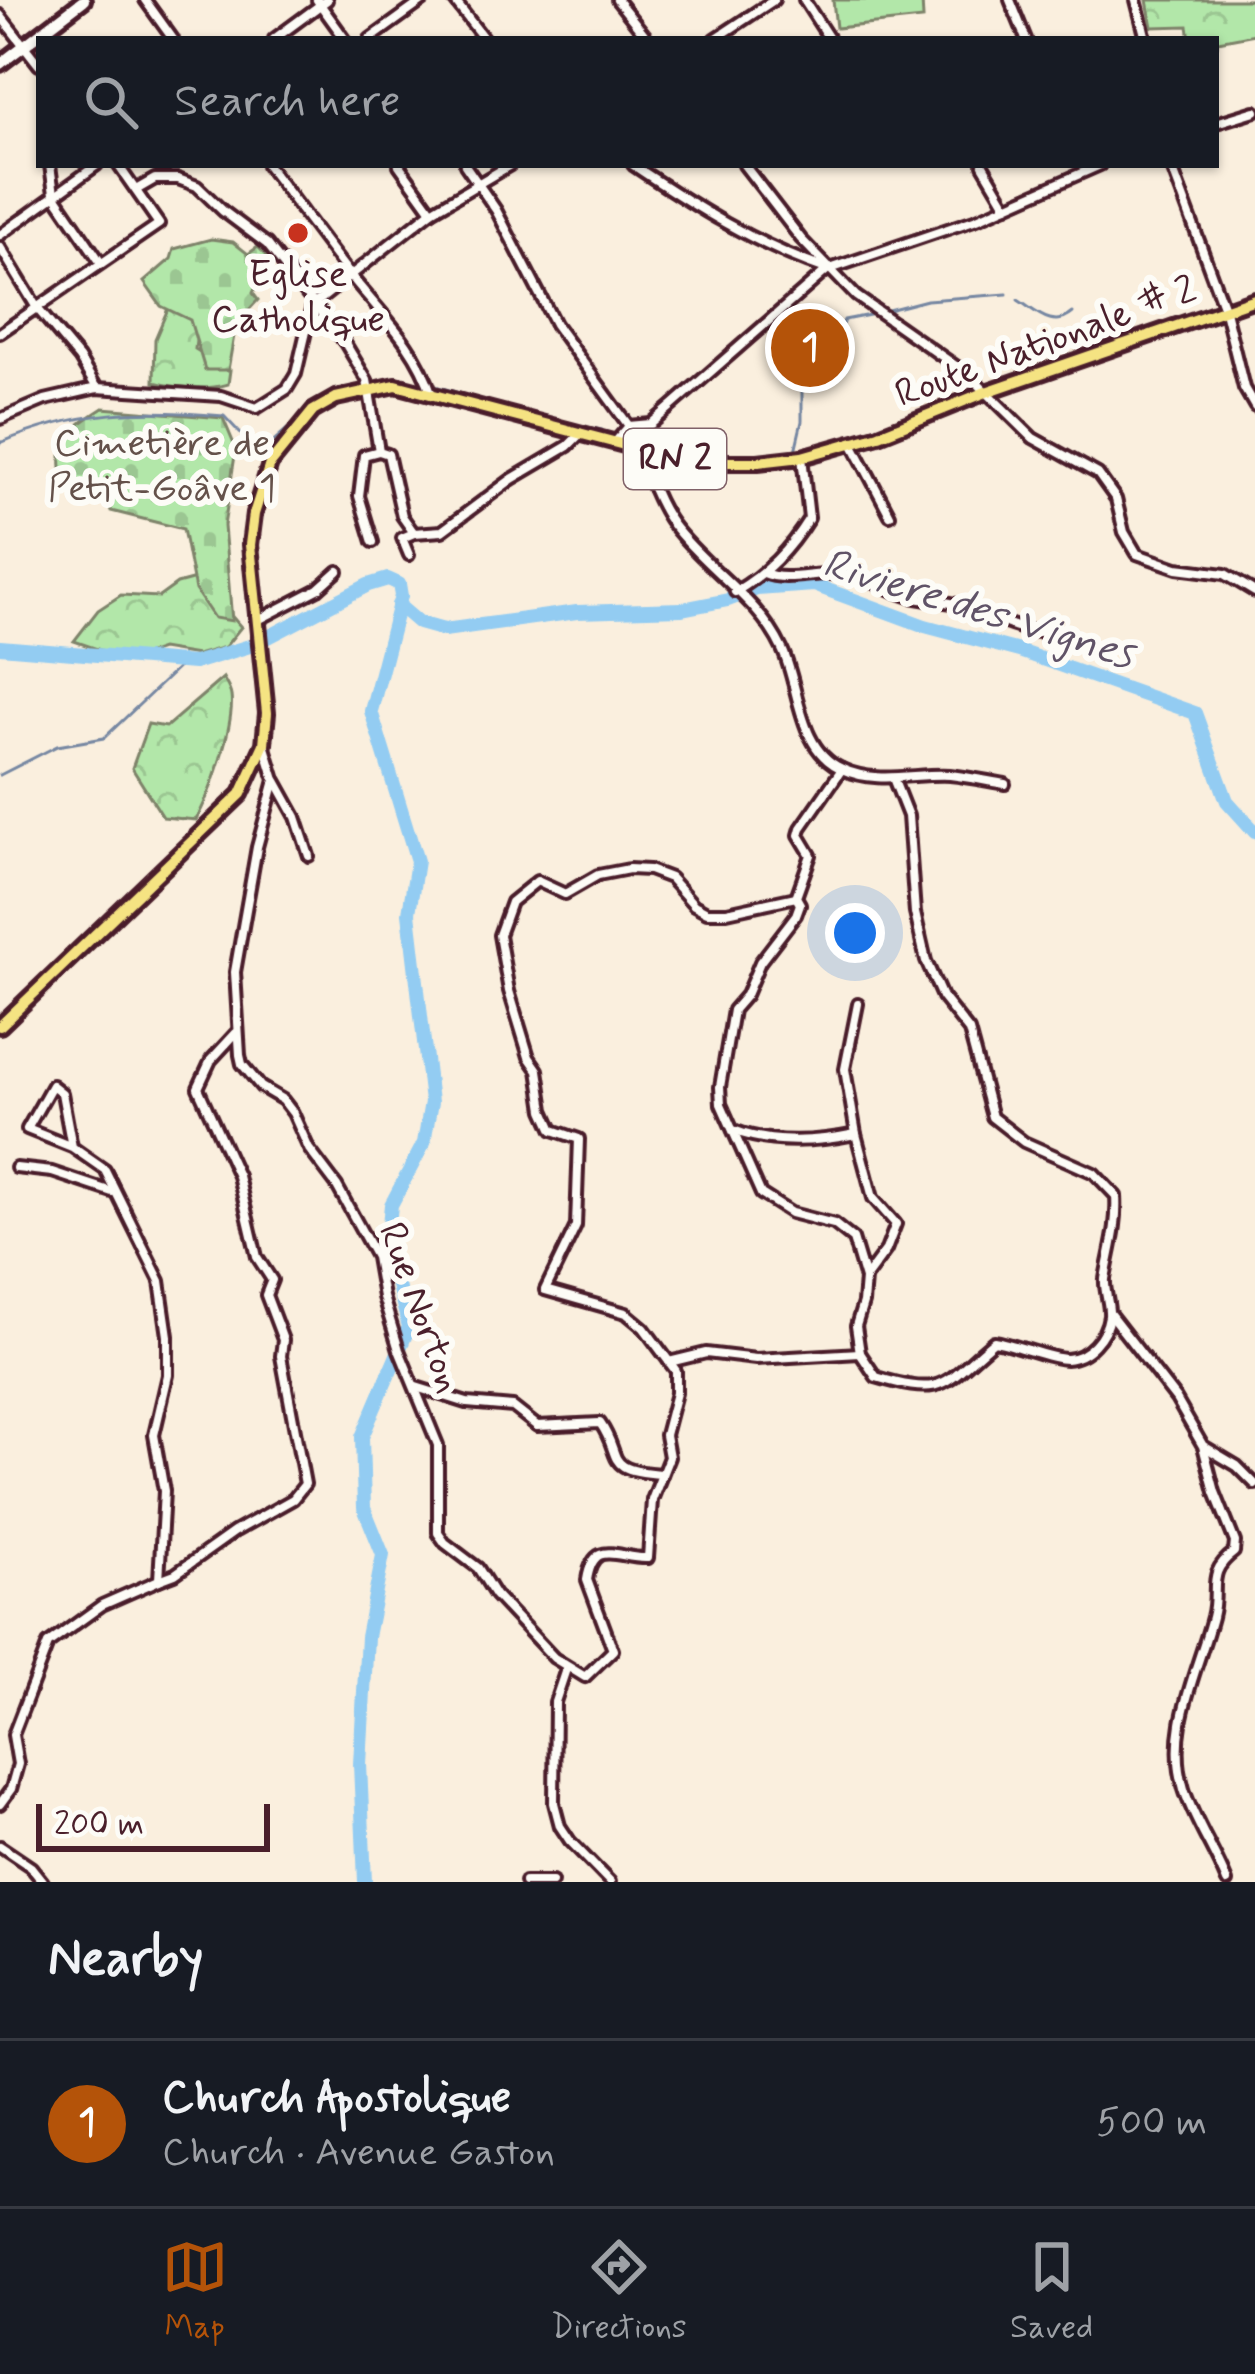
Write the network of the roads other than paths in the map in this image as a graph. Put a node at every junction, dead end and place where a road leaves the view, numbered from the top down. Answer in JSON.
{"nodes":[{"id":1,"x":84,"y":0,"type":"edge"},
{"id":2,"x":145,"y":0,"type":"edge"},
{"id":3,"x":424,"y":0,"type":"edge"},
{"id":4,"x":454,"y":0,"type":"edge"},
{"id":5,"x":616,"y":0,"type":"edge"},
{"id":6,"x":774,"y":0,"type":"edge"},
{"id":7,"x":804,"y":0,"type":"edge"},
{"id":8,"x":1010,"y":0,"type":"edge"},
{"id":9,"x":1136,"y":0,"type":"edge"},
{"id":10,"x":321,"y":2,"type":"edge"},
{"id":11,"x":0,"y":15,"type":"edge"},
{"id":12,"x":37,"y":36,"type":"edge"},
{"id":13,"x":171,"y":36,"type":"edge"},
{"id":14,"x":278,"y":36,"type":"edge"},
{"id":15,"x":343,"y":36,"type":"edge"},
{"id":16,"x":377,"y":36,"type":"edge"},
{"id":17,"x":482,"y":36,"type":"edge"},
{"id":18,"x":646,"y":36,"type":"edge"},
{"id":19,"x":720,"y":36,"type":"edge"},
{"id":20,"x":827,"y":36,"type":"edge"},
{"id":21,"x":1025,"y":36,"type":"edge"},
{"id":22,"x":1145,"y":36,"type":"edge"},
{"id":23,"x":36,"y":37,"type":"edge"},
{"id":24,"x":24,"y":46,"type":"junction"},
{"id":25,"x":36,"y":61,"type":"edge"},
{"id":26,"x":0,"y":64,"type":"edge"},
{"id":27,"x":1255,"y":111,"type":"edge"},
{"id":28,"x":1219,"y":122,"type":"edge"},
{"id":29,"x":50,"y":168,"type":"edge"},
{"id":30,"x":93,"y":168,"type":"edge"},
{"id":31,"x":120,"y":168,"type":"edge"},
{"id":32,"x":269,"y":168,"type":"edge"},
{"id":33,"x":401,"y":168,"type":"edge"},
{"id":34,"x":467,"y":168,"type":"edge"},
{"id":35,"x":505,"y":168,"type":"edge"},
{"id":36,"x":638,"y":168,"type":"edge"},
{"id":37,"x":746,"y":168,"type":"edge"},
{"id":38,"x":985,"y":168,"type":"edge"},
{"id":39,"x":1072,"y":168,"type":"edge"},
{"id":40,"x":1093,"y":168,"type":"edge"},
{"id":41,"x":1172,"y":168,"type":"edge"},
{"id":42,"x":1076,"y":176,"type":"junction"},
{"id":43,"x":478,"y":186,"type":"junction"},
{"id":44,"x":136,"y":190,"type":"junction"},
{"id":45,"x":54,"y":194,"type":"junction"},
{"id":46,"x":1007,"y":206,"type":"junction"},
{"id":47,"x":432,"y":211,"type":"junction"},
{"id":48,"x":0,"y":235,"type":"edge"},
{"id":49,"x":0,"y":247,"type":"edge"},
{"id":50,"x":101,"y":263,"type":"junction"},
{"id":51,"x":827,"y":270,"type":"junction"},
{"id":52,"x":350,"y":275,"type":"junction"},
{"id":53,"x":1255,"y":299,"type":"edge"},
{"id":54,"x":312,"y":306,"type":"junction"},
{"id":55,"x":37,"y":308,"type":"junction"},
{"id":56,"x":1225,"y":311,"type":"junction"},
{"id":57,"x":0,"y":333,"type":"edge"},
{"id":58,"x":368,"y":384,"type":"junction"},
{"id":59,"x":97,"y":388,"type":"junction"},
{"id":60,"x":986,"y":392,"type":"junction"},
{"id":61,"x":432,"y":395,"type":"junction"},
{"id":62,"x":1255,"y":407,"type":"edge"},
{"id":63,"x":0,"y":418,"type":"edge"},
{"id":64,"x":629,"y":426,"type":"junction"},
{"id":65,"x":581,"y":432,"type":"junction"},
{"id":66,"x":616,"y":442,"type":"junction"},
{"id":67,"x":852,"y":443,"type":"junction"},
{"id":68,"x":639,"y":449,"type":"junction"},
{"id":69,"x":379,"y":451,"type":"junction"},
{"id":70,"x":802,"y":457,"type":"junction"},
{"id":71,"x":890,"y":515,"type":"dead end"},
{"id":72,"x":415,"y":533,"type":"junction"},
{"id":73,"x":373,"y":542,"type":"dead end"},
{"id":74,"x":409,"y":555,"type":"dead end"},
{"id":75,"x":338,"y":571,"type":"dead end"},
{"id":76,"x":764,"y":573,"type":"junction"},
{"id":77,"x":735,"y":592,"type":"junction"},
{"id":78,"x":1255,"y":592,"type":"edge"},
{"id":79,"x":256,"y":622,"type":"junction"},
{"id":80,"x":1050,"y":633,"type":"dead end"},
{"id":81,"x":264,"y":744,"type":"junction"},
{"id":82,"x":842,"y":769,"type":"junction"},
{"id":83,"x":892,"y":778,"type":"junction"},
{"id":84,"x":275,"y":779,"type":"junction"},
{"id":85,"x":1005,"y":784,"type":"dead end"},
{"id":86,"x":309,"y":856,"type":"dead end"},
{"id":87,"x":796,"y":897,"type":"junction"},
{"id":88,"x":858,"y":1004,"type":"dead end"},
{"id":89,"x":0,"y":1026,"type":"edge"},
{"id":90,"x":237,"y":1032,"type":"junction"},
{"id":91,"x":731,"y":1129,"type":"junction"},
{"id":92,"x":856,"y":1134,"type":"junction"},
{"id":93,"x":72,"y":1147,"type":"junction"},
{"id":94,"x":16,"y":1168,"type":"dead end"},
{"id":95,"x":113,"y":1192,"type":"junction"},
{"id":96,"x":865,"y":1279,"type":"junction"},
{"id":97,"x":1109,"y":1313,"type":"junction"},
{"id":98,"x":860,"y":1352,"type":"junction"},
{"id":99,"x":669,"y":1362,"type":"junction"},
{"id":100,"x":415,"y":1386,"type":"junction"},
{"id":101,"x":1204,"y":1446,"type":"junction"},
{"id":102,"x":662,"y":1474,"type":"junction"},
{"id":103,"x":1255,"y":1484,"type":"edge"},
{"id":104,"x":159,"y":1580,"type":"junction"},
{"id":105,"x":566,"y":1669,"type":"junction"},
{"id":106,"x":0,"y":1804,"type":"edge"},
{"id":107,"x":0,"y":1846,"type":"edge"},
{"id":108,"x":43,"y":1882,"type":"edge"},
{"id":109,"x":526,"y":1882,"type":"edge"},
{"id":110,"x":552,"y":1882,"type":"edge"},
{"id":111,"x":610,"y":1882,"type":"edge"},
{"id":112,"x":1227,"y":1882,"type":"edge"}],
"edges":[{"from":1,"to":12,"type":"street"},
{"from":2,"to":13,"type":"street"},
{"from":3,"to":16,"type":"street"},
{"from":4,"to":17,"type":"street"},
{"from":5,"to":18,"type":"street"},
{"from":6,"to":19,"type":"street"},
{"from":7,"to":20,"type":"street"},
{"from":8,"to":21,"type":"street"},
{"from":9,"to":22,"type":"street"},
{"from":10,"to":14,"type":"street"},
{"from":10,"to":15,"type":"street"},
{"from":11,"to":24,"type":"street"},
{"from":23,"to":24,"type":"street"},
{"from":24,"to":25,"type":"street"},
{"from":24,"to":26,"type":"street"},
{"from":27,"to":28,"type":"street"},
{"from":29,"to":45,"type":"street"},
{"from":30,"to":45,"type":"street"},
{"from":31,"to":44,"type":"street"},
{"from":32,"to":52,"type":"street"},
{"from":33,"to":47,"type":"street"},
{"from":34,"to":43,"type":"street"},
{"from":35,"to":43,"type":"street"},
{"from":36,"to":51,"type":"street"},
{"from":37,"to":51,"type":"street"},
{"from":38,"to":46,"type":"street"},
{"from":39,"to":42,"type":"street"},
{"from":40,"to":42,"type":"street"},
{"from":41,"to":56,"type":"street"},
{"from":42,"to":46,"type":"street"},
{"from":43,"to":47,"type":"street"},
{"from":43,"to":64,"type":"street"},
{"from":44,"to":50,"type":"street"},
{"from":44,"to":54,"type":"street"},
{"from":45,"to":48,"type":"street"},
{"from":45,"to":50,"type":"street"},
{"from":46,"to":51,"type":"street"},
{"from":47,"to":52,"type":"street"},
{"from":49,"to":55,"type":"street"},
{"from":50,"to":55,"type":"street"},
{"from":51,"to":60,"type":"street"},
{"from":51,"to":64,"type":"street"},
{"from":52,"to":54,"type":"street"},
{"from":52,"to":61,"type":"street"},
{"from":53,"to":56,"type":"main road","name":"Route Nationale # 2","number":"RN 2"},
{"from":54,"to":58,"type":"street"},
{"from":54,"to":59,"type":"street"},
{"from":55,"to":57,"type":"street"},
{"from":55,"to":59,"type":"street"},
{"from":56,"to":60,"type":"main road","name":"Route Nationale # 2","number":"RN 2"},
{"from":56,"to":62,"type":"street"},
{"from":58,"to":61,"type":"main road","name":"Route Nationale # 2","number":"RN 2"},
{"from":58,"to":69,"type":"street"},
{"from":58,"to":79,"type":"main road","name":"Route Nationale # 2","number":"RN 2"},
{"from":59,"to":63,"type":"street"},
{"from":60,"to":67,"type":"main road","name":"Route Nationale # 2","number":"RN 2"},
{"from":60,"to":78,"type":"street"},
{"from":61,"to":65,"type":"main road","name":"Route Nationale # 2","number":"RN 2"},
{"from":64,"to":66,"type":"street"},
{"from":65,"to":66,"type":"main road","name":"Route Nationale # 2","number":"RN 2"},
{"from":65,"to":72,"type":"street"},
{"from":66,"to":68,"type":"main road","name":"Route Nationale # 2","number":"RN 2"},
{"from":67,"to":70,"type":"main road","name":"Route Nationale # 2","number":"RN 2"},
{"from":67,"to":71,"type":"street"},
{"from":68,"to":70,"type":"main road","name":"Route Nationale # 2","number":"RN 2"},
{"from":68,"to":77,"type":"street"},
{"from":69,"to":72,"type":"street"},
{"from":69,"to":73,"type":"street"},
{"from":70,"to":76,"type":"street"},
{"from":72,"to":74,"type":"street"},
{"from":75,"to":79,"type":"street"},
{"from":76,"to":77,"type":"street"},
{"from":76,"to":80,"type":"street"},
{"from":77,"to":82,"type":"street"},
{"from":79,"to":81,"type":"main road","number":"RN 2"},
{"from":81,"to":84,"type":"street"},
{"from":81,"to":89,"type":"main road","number":"RN 2"},
{"from":82,"to":83,"type":"street"},
{"from":82,"to":87,"type":"street"},
{"from":83,"to":85,"type":"street"},
{"from":83,"to":97,"type":"street"},
{"from":84,"to":86,"type":"street"},
{"from":84,"to":90,"type":"street","name":"Rue Norton"},
{"from":87,"to":91,"type":"street"},
{"from":87,"to":99,"type":"street"},
{"from":88,"to":92,"type":"street"},
{"from":90,"to":100,"type":"street","name":"Rue Norton"},
{"from":90,"to":104,"type":"street"},
{"from":91,"to":92,"type":"street"},
{"from":91,"to":96,"type":"street"},
{"from":92,"to":96,"type":"street"},
{"from":93,"to":93,"type":"street"},
{"from":93,"to":95,"type":"street"},
{"from":94,"to":95,"type":"street"},
{"from":95,"to":104,"type":"street"},
{"from":96,"to":98,"type":"street"},
{"from":97,"to":98,"type":"street"},
{"from":97,"to":101,"type":"street"},
{"from":98,"to":99,"type":"street"},
{"from":99,"to":102,"type":"street"},
{"from":100,"to":102,"type":"street"},
{"from":100,"to":105,"type":"street","name":"Rue Norton"},
{"from":101,"to":103,"type":"street"},
{"from":101,"to":112,"type":"street"},
{"from":102,"to":105,"type":"street"},
{"from":104,"to":106,"type":"street"},
{"from":105,"to":111,"type":"street"},
{"from":107,"to":108,"type":"street"},
{"from":109,"to":110,"type":"street"}]}
